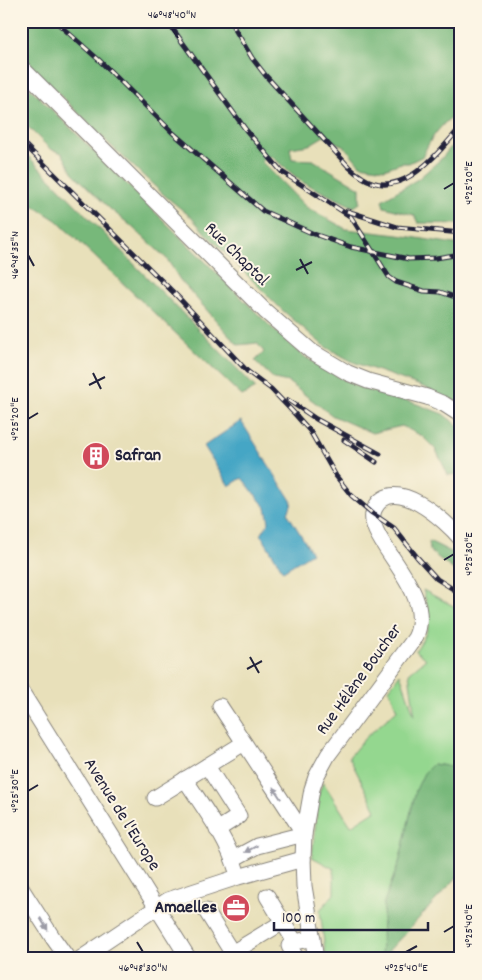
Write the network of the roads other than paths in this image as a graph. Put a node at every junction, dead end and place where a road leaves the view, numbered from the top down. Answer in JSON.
{"nodes":[{"id":1,"x":21,"y":66,"type":"edge"},
{"id":2,"x":461,"y":415,"type":"edge"},
{"id":3,"x":461,"y":540,"type":"edge"},
{"id":4,"x":23,"y":698,"type":"edge"},
{"id":5,"x":220,"y":706,"type":"dead end"},
{"id":6,"x":244,"y":743,"type":"junction"},
{"id":7,"x":207,"y":766,"type":"junction"},
{"id":8,"x":185,"y":779,"type":"junction"},
{"id":9,"x":155,"y":798,"type":"dead end"},
{"id":10,"x":217,"y":830,"type":"junction"},
{"id":11,"x":304,"y":834,"type":"junction"},
{"id":12,"x":233,"y":859,"type":"junction"},
{"id":13,"x":303,"y":859,"type":"junction"},
{"id":14,"x":238,"y":877,"type":"junction"},
{"id":15,"x":21,"y":888,"type":"edge"},
{"id":16,"x":267,"y":896,"type":"dead end"},
{"id":17,"x":157,"y":908,"type":"junction"},
{"id":18,"x":206,"y":911,"type":"dead end"},
{"id":19,"x":283,"y":922,"type":"junction"},
{"id":20,"x":313,"y":938,"type":"junction"},
{"id":21,"x":295,"y":942,"type":"junction"},
{"id":22,"x":234,"y":956,"type":"edge"},
{"id":23,"x":68,"y":959,"type":"edge"},
{"id":24,"x":80,"y":959,"type":"edge"},
{"id":25,"x":189,"y":959,"type":"edge"},
{"id":26,"x":297,"y":959,"type":"edge"},
{"id":27,"x":316,"y":959,"type":"edge"}],
"edges":[{"from":1,"to":2,"type":"street","name":"Rue Chaptal"},
{"from":3,"to":11,"type":"street","name":"Rue Hélène Boucher"},
{"from":4,"to":17,"type":"street","name":"Avenue de l'Europe"},
{"from":5,"to":6,"type":"street"},
{"from":6,"to":7,"type":"street"},
{"from":11,"to":6,"type":"street","one_way":true},
{"from":7,"to":8,"type":"street"},
{"from":7,"to":10,"type":"street"},
{"from":8,"to":9,"type":"street"},
{"from":8,"to":10,"type":"street"},
{"from":10,"to":12,"type":"street"},
{"from":11,"to":12,"type":"street","one_way":true},
{"from":11,"to":13,"type":"street","name":"Rue Hélène Boucher"},
{"from":12,"to":14,"type":"street"},
{"from":13,"to":14,"type":"street"},
{"from":13,"to":20,"type":"street","name":"Rue Hélène Boucher"},
{"from":14,"to":17,"type":"street"},
{"from":15,"to":23,"type":"street","one_way":true},
{"from":16,"to":19,"type":"street"},
{"from":17,"to":24,"type":"street"},
{"from":17,"to":25,"type":"street","name":"Avenue de l'Europe"},
{"from":18,"to":22,"type":"street"},
{"from":19,"to":21,"type":"street"},
{"from":19,"to":22,"type":"street"},
{"from":20,"to":21,"type":"street"},
{"from":20,"to":27,"type":"street","name":"Rue Hélène Boucher"},
{"from":21,"to":26,"type":"street"}]}
